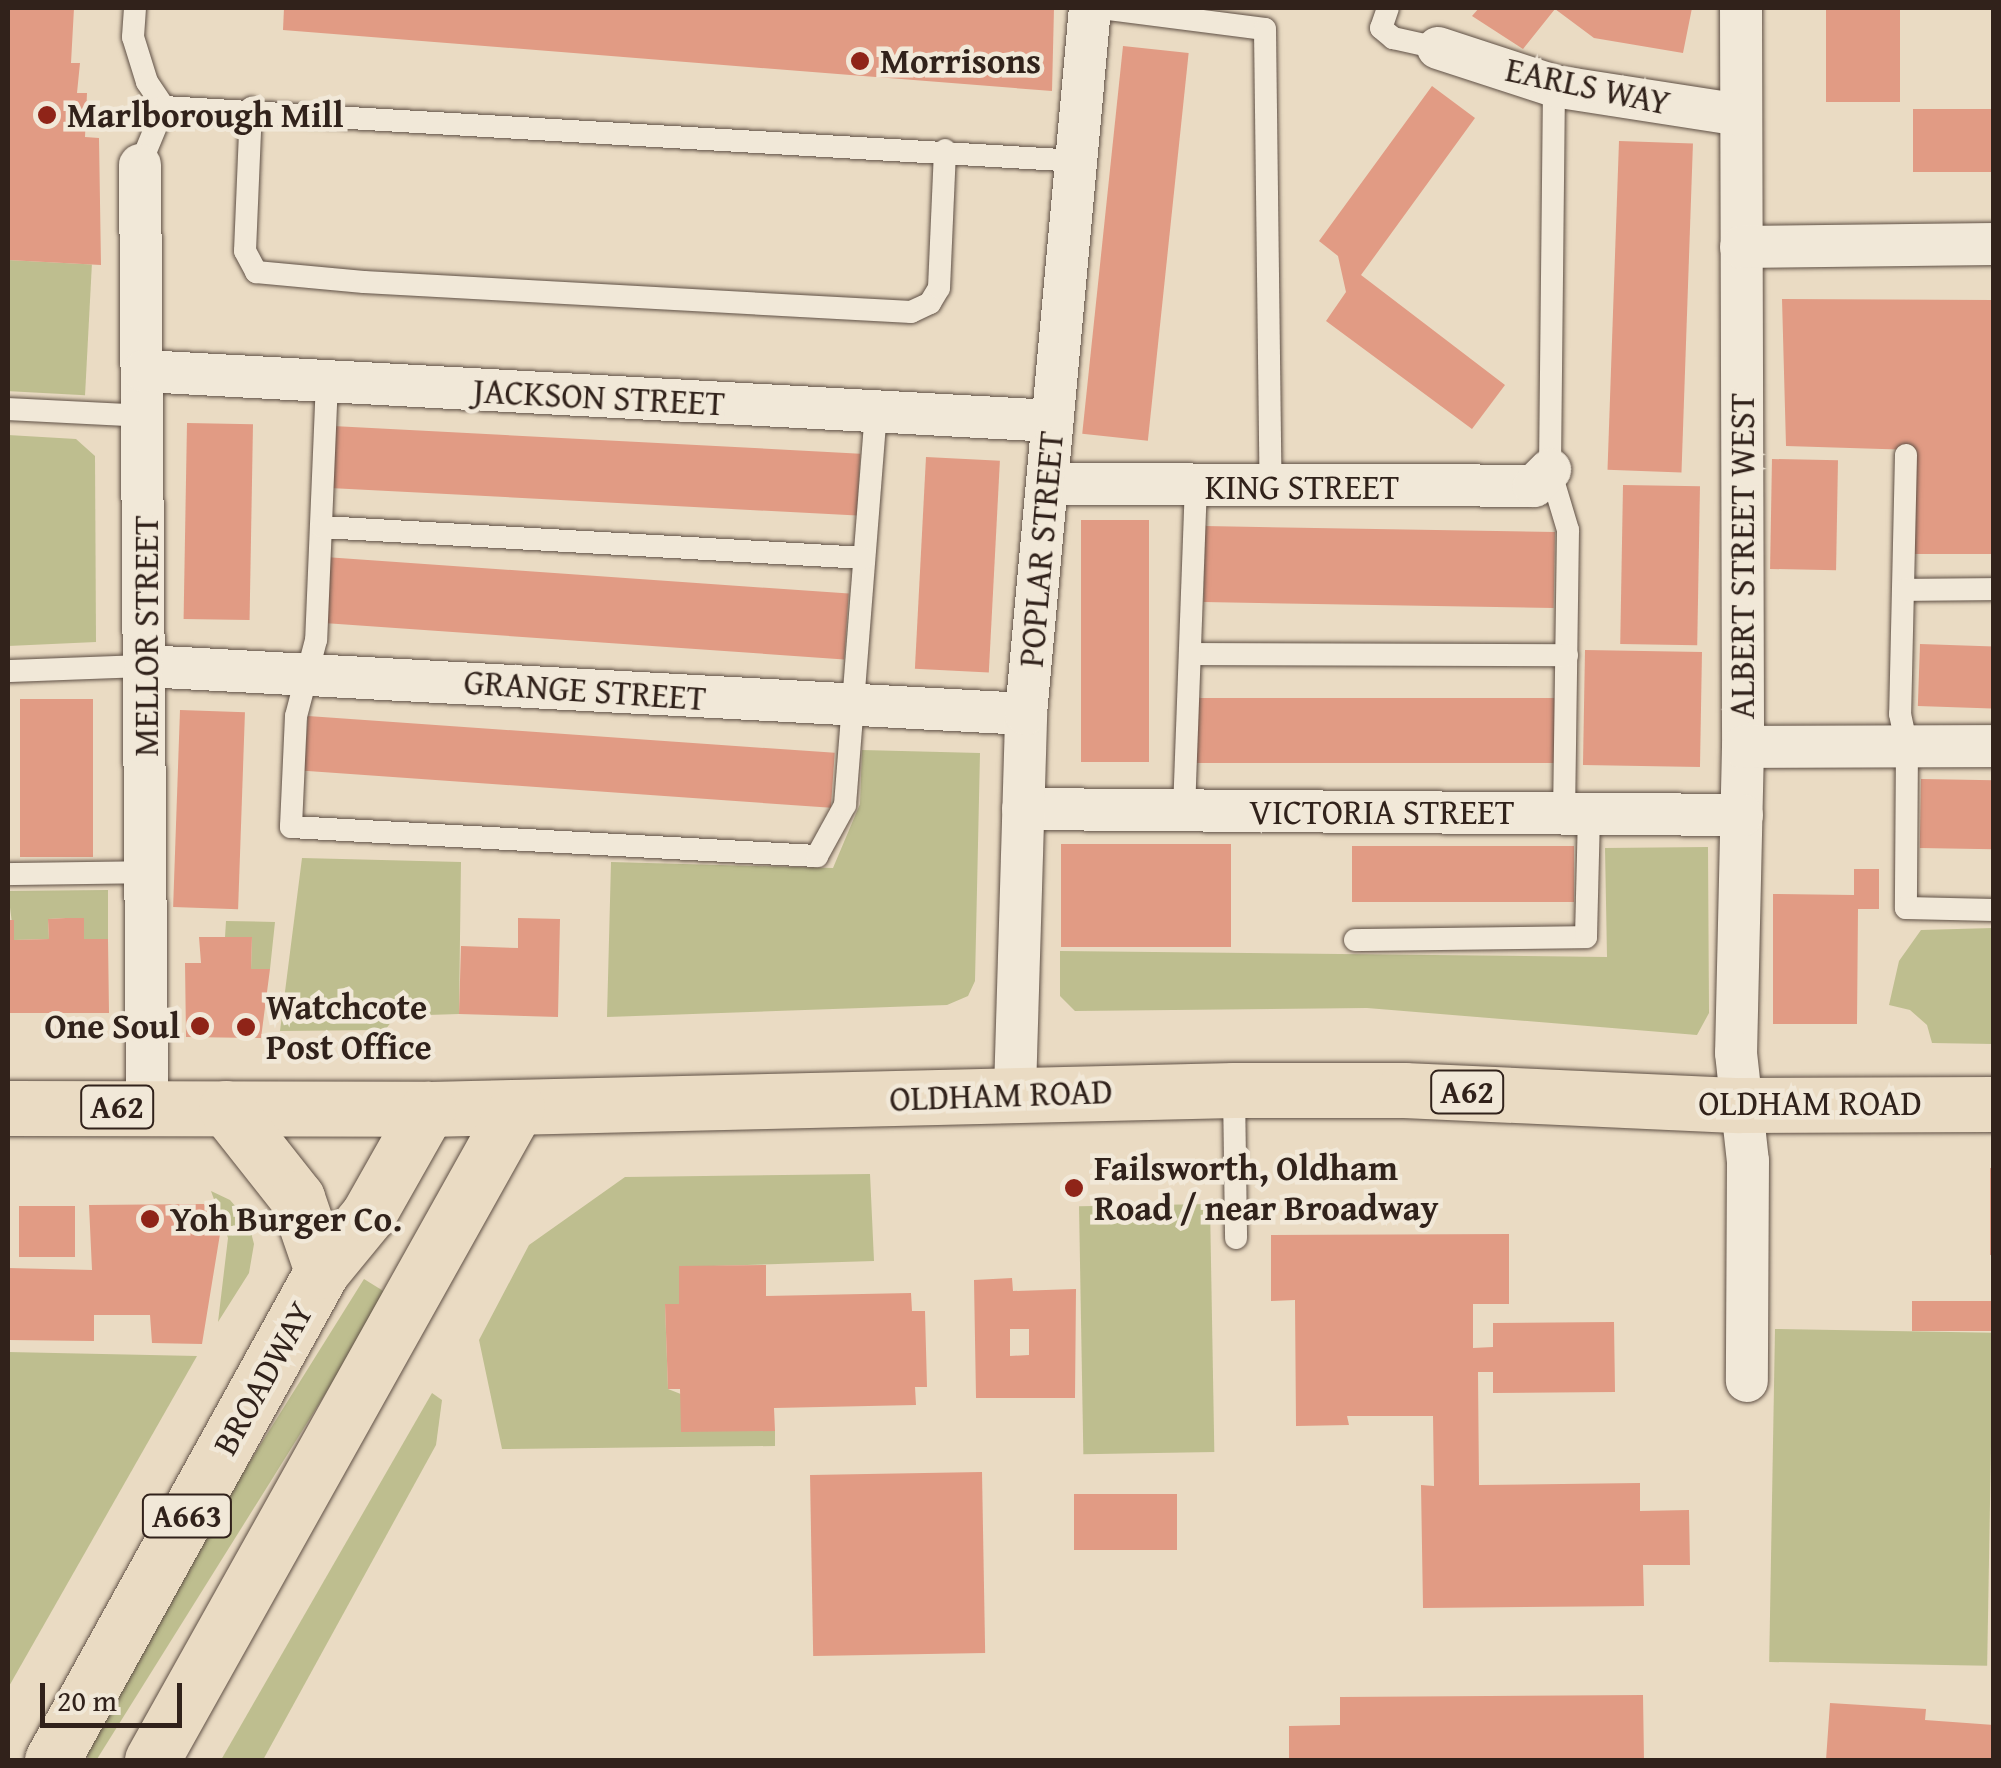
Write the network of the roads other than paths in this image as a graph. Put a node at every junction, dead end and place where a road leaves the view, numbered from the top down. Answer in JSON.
{"nodes":[{"id":1,"x":135,"y":8,"type":"edge"},
{"id":2,"x":1090,"y":8,"type":"edge"},
{"id":3,"x":1101,"y":8,"type":"edge"},
{"id":4,"x":1388,"y":8,"type":"edge"},
{"id":5,"x":1740,"y":8,"type":"edge"},
{"id":6,"x":1438,"y":48,"type":"joint"},
{"id":7,"x":1554,"y":86,"type":"junction"},
{"id":8,"x":164,"y":107,"type":"junction"},
{"id":9,"x":251,"y":108,"type":"junction"},
{"id":10,"x":1741,"y":115,"type":"junction"},
{"id":11,"x":945,"y":150,"type":"junction"},
{"id":12,"x":1077,"y":161,"type":"junction"},
{"id":13,"x":140,"y":165,"type":"joint"},
{"id":14,"x":1994,"y":244,"type":"edge"},
{"id":15,"x":1741,"y":247,"type":"junction"},
{"id":16,"x":144,"y":371,"type":"junction"},
{"id":17,"x":327,"y":382,"type":"junction"},
{"id":18,"x":8,"y":409,"type":"edge"},
{"id":19,"x":876,"y":412,"type":"junction"},
{"id":20,"x":146,"y":416,"type":"junction"},
{"id":21,"x":1053,"y":422,"type":"junction"},
{"id":22,"x":1906,"y":455,"type":"dead end"},
{"id":23,"x":1550,"y":470,"type":"junction"},
{"id":24,"x":1048,"y":484,"type":"junction"},
{"id":25,"x":1196,"y":488,"type":"junction"},
{"id":26,"x":1271,"y":489,"type":"junction"},
{"id":27,"x":322,"y":527,"type":"junction"},
{"id":28,"x":864,"y":558,"type":"junction"},
{"id":29,"x":1994,"y":589,"type":"edge"},
{"id":30,"x":1904,"y":590,"type":"junction"},
{"id":31,"x":1190,"y":654,"type":"junction"},
{"id":32,"x":1567,"y":655,"type":"junction"},
{"id":33,"x":145,"y":666,"type":"junction"},
{"id":34,"x":8,"y":671,"type":"edge"},
{"id":35,"x":306,"y":674,"type":"junction"},
{"id":36,"x":852,"y":708,"type":"junction"},
{"id":37,"x":1026,"y":714,"type":"junction"},
{"id":38,"x":1907,"y":746,"type":"junction"},
{"id":39,"x":1994,"y":746,"type":"edge"},
{"id":40,"x":1743,"y":748,"type":"junction"},
{"id":41,"x":1023,"y":809,"type":"junction"},
{"id":42,"x":1184,"y":811,"type":"junction"},
{"id":43,"x":1576,"y":813,"type":"junction"},
{"id":44,"x":1742,"y":815,"type":"junction"},
{"id":45,"x":148,"y":872,"type":"junction"},
{"id":46,"x":8,"y":874,"type":"edge"},
{"id":47,"x":1994,"y":910,"type":"edge"},
{"id":48,"x":1354,"y":940,"type":"dead end"},
{"id":49,"x":1234,"y":1090,"type":"junction"},
{"id":50,"x":1015,"y":1091,"type":"junction"},
{"id":51,"x":1994,"y":1104,"type":"edge"},
{"id":52,"x":1740,"y":1105,"type":"junction"},
{"id":53,"x":147,"y":1107,"type":"junction"},
{"id":54,"x":518,"y":1107,"type":"junction"},
{"id":55,"x":8,"y":1108,"type":"edge"},
{"id":56,"x":226,"y":1108,"type":"junction"},
{"id":57,"x":428,"y":1109,"type":"junction"},
{"id":58,"x":1236,"y":1238,"type":"dead end"},
{"id":59,"x":322,"y":1271,"type":"junction"},
{"id":60,"x":1747,"y":1381,"type":"dead end"},
{"id":61,"x":52,"y":1760,"type":"edge"},
{"id":62,"x":152,"y":1760,"type":"edge"}],
"edges":[{"from":1,"to":8,"type":"lane"},
{"from":2,"to":12,"type":"street","name":"POPLAR STREET"},
{"from":3,"to":26,"type":"lane"},
{"from":4,"to":6,"type":"lane"},
{"from":5,"to":10,"type":"street","name":"ALBERT STREET WEST"},
{"from":6,"to":7,"type":"street","name":"EARLS WAY"},
{"from":7,"to":10,"type":"street","name":"EARLS WAY"},
{"from":7,"to":23,"type":"lane"},
{"from":8,"to":9,"type":"lane"},
{"from":8,"to":13,"type":"lane"},
{"from":9,"to":11,"type":"lane"},
{"from":9,"to":11,"type":"lane"},
{"from":10,"to":15,"type":"street","name":"ALBERT STREET WEST"},
{"from":11,"to":12,"type":"lane"},
{"from":12,"to":21,"type":"street","name":"POPLAR STREET"},
{"from":13,"to":16,"type":"street","name":"MELLOR STREET"},
{"from":14,"to":15,"type":"street"},
{"from":15,"to":40,"type":"street","name":"ALBERT STREET WEST"},
{"from":16,"to":17,"type":"street","name":"JACKSON STREET"},
{"from":16,"to":20,"type":"street","name":"MELLOR STREET"},
{"from":17,"to":19,"type":"street","name":"JACKSON STREET"},
{"from":17,"to":27,"type":"lane"},
{"from":18,"to":20,"type":"lane"},
{"from":19,"to":21,"type":"street","name":"JACKSON STREET"},
{"from":19,"to":28,"type":"lane"},
{"from":20,"to":33,"type":"street","name":"MELLOR STREET"},
{"from":21,"to":24,"type":"street","name":"POPLAR STREET"},
{"from":22,"to":30,"type":"lane"},
{"from":23,"to":26,"type":"street","name":"KING STREET"},
{"from":23,"to":32,"type":"lane"},
{"from":24,"to":25,"type":"street","name":"KING STREET"},
{"from":24,"to":37,"type":"street","name":"POPLAR STREET"},
{"from":25,"to":26,"type":"street","name":"KING STREET"},
{"from":25,"to":31,"type":"lane"},
{"from":27,"to":28,"type":"lane"},
{"from":27,"to":35,"type":"lane"},
{"from":28,"to":36,"type":"lane"},
{"from":29,"to":30,"type":"lane"},
{"from":30,"to":38,"type":"lane"},
{"from":31,"to":32,"type":"lane"},
{"from":31,"to":42,"type":"lane"},
{"from":32,"to":43,"type":"lane"},
{"from":33,"to":34,"type":"lane"},
{"from":33,"to":35,"type":"street","name":"GRANGE STREET"},
{"from":33,"to":45,"type":"street","name":"MELLOR STREET"},
{"from":35,"to":36,"type":"street","name":"GRANGE STREET"},
{"from":35,"to":36,"type":"lane"},
{"from":36,"to":37,"type":"street","name":"GRANGE STREET"},
{"from":37,"to":41,"type":"street","name":"POPLAR STREET"},
{"from":38,"to":39,"type":"street"},
{"from":38,"to":40,"type":"street"},
{"from":38,"to":47,"type":"lane"},
{"from":40,"to":44,"type":"street","name":"ALBERT STREET WEST"},
{"from":41,"to":42,"type":"street","name":"VICTORIA STREET"},
{"from":41,"to":50,"type":"street","name":"POPLAR STREET"},
{"from":42,"to":43,"type":"street","name":"VICTORIA STREET"},
{"from":43,"to":44,"type":"street","name":"VICTORIA STREET"},
{"from":43,"to":48,"type":"lane"},
{"from":44,"to":52,"type":"street","name":"ALBERT STREET WEST"},
{"from":45,"to":46,"type":"lane"},
{"from":45,"to":53,"type":"street","name":"MELLOR STREET"},
{"from":49,"to":50,"type":"highway","name":"OLDHAM ROAD","number":"A62"},
{"from":49,"to":52,"type":"highway","name":"OLDHAM ROAD","number":"A62"},
{"from":49,"to":58,"type":"lane"},
{"from":50,"to":54,"type":"highway","name":"OLDHAM ROAD","number":"A62"},
{"from":51,"to":52,"type":"highway","name":"OLDHAM ROAD","number":"A62"},
{"from":52,"to":60,"type":"street","name":"ALBERT STREET WEST"},
{"from":53,"to":55,"type":"highway","name":"OLDHAM ROAD","number":"A62"},
{"from":53,"to":56,"type":"highway","name":"OLDHAM ROAD","number":"A62"},
{"from":54,"to":57,"type":"highway","name":"OLDHAM ROAD","number":"A62"},
{"from":54,"to":62,"type":"highway","number":"A663"},
{"from":56,"to":57,"type":"highway","name":"OLDHAM ROAD","number":"A62"},
{"from":56,"to":59,"type":"highway"},
{"from":57,"to":59,"type":"highway","name":"BROADWAY","number":"A663"},
{"from":59,"to":61,"type":"highway","name":"BROADWAY","number":"A663"}]}
